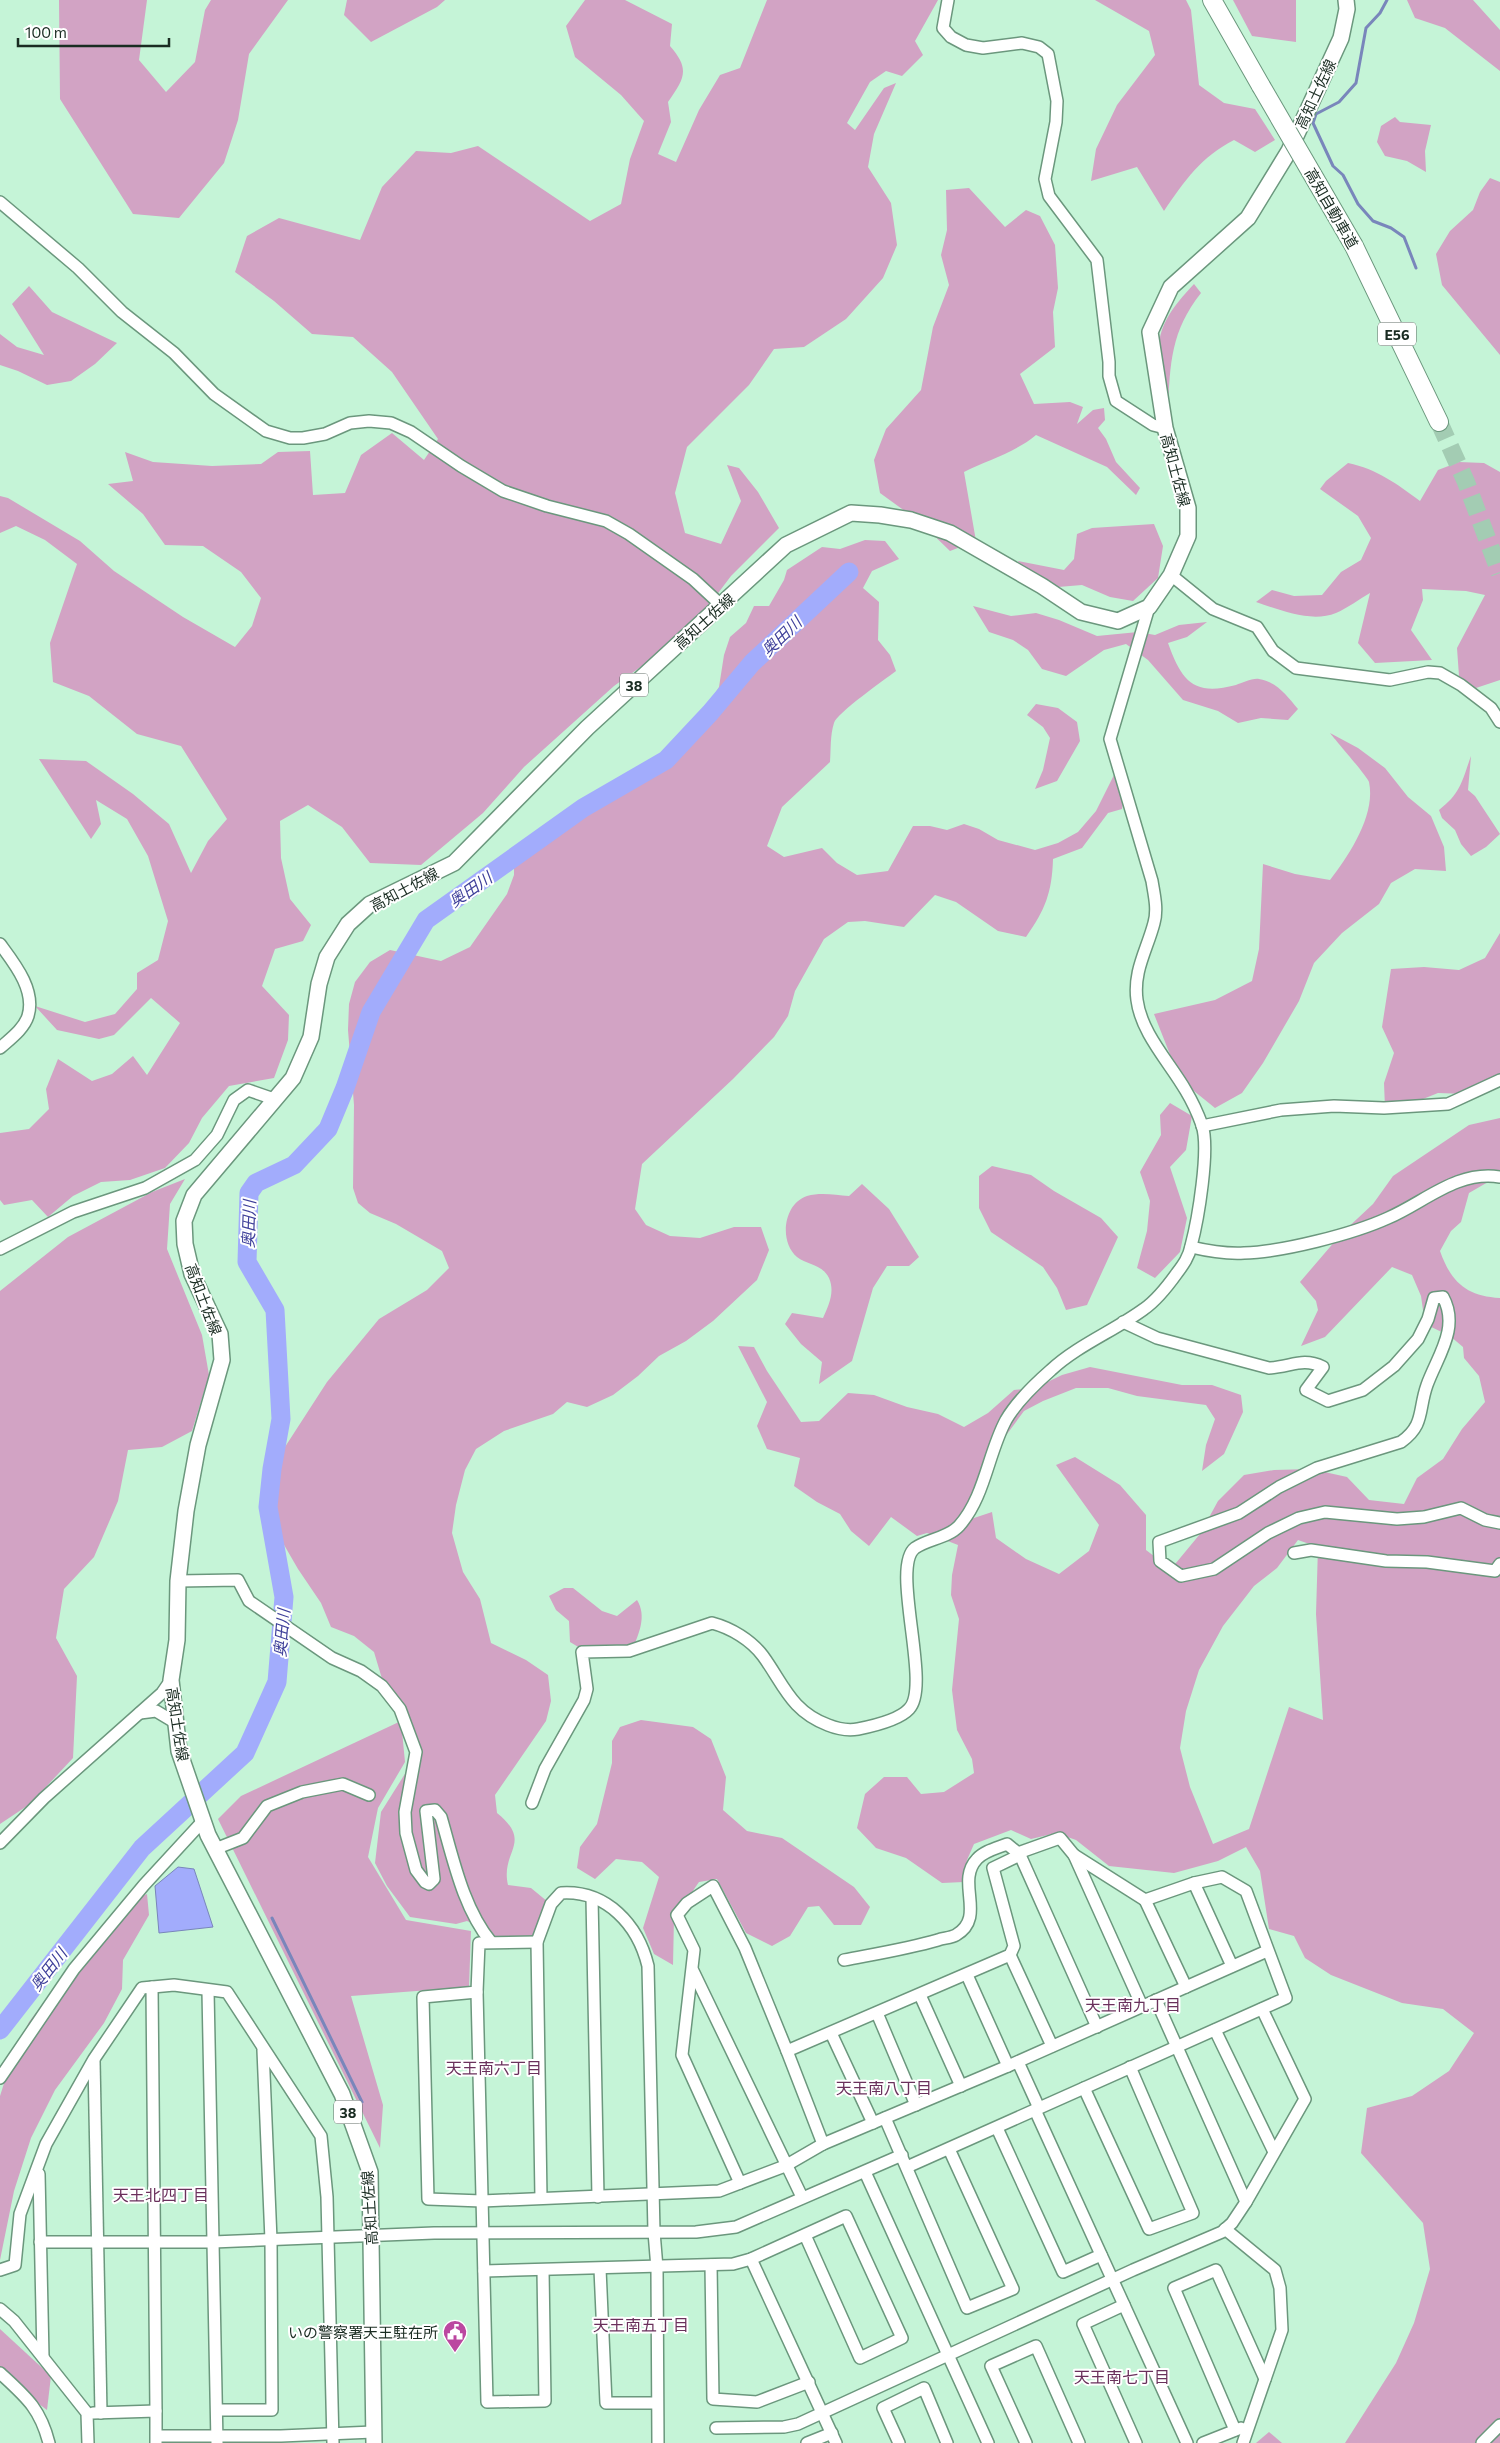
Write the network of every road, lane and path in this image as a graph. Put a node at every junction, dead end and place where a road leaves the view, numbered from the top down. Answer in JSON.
{"nodes":[{"id":1,"x":948,"y":0,"type":"edge"},
{"id":2,"x":1212,"y":0,"type":"edge"},
{"id":3,"x":1346,"y":0,"type":"edge"},
{"id":4,"x":0,"y":202,"type":"edge"},
{"id":5,"x":1440,"y":422,"type":"tunnel mouth"},
{"id":6,"x":1165,"y":428,"type":"junction"},
{"id":7,"x":1171,"y":575,"type":"junction"},
{"id":8,"x":721,"y":605,"type":"junction"},
{"id":9,"x":1149,"y":607,"type":"junction"},
{"id":10,"x":1500,"y":722,"type":"edge"},
{"id":11,"x":0,"y":944,"type":"edge"},
{"id":12,"x":0,"y":1048,"type":"edge"},
{"id":13,"x":1500,"y":1080,"type":"edge"},
{"id":14,"x":274,"y":1099,"type":"junction"},
{"id":15,"x":1202,"y":1126,"type":"junction"},
{"id":16,"x":1500,"y":1177,"type":"edge"},
{"id":17,"x":1191,"y":1248,"type":"junction"},
{"id":18,"x":0,"y":1249,"type":"edge"},
{"id":19,"x":1123,"y":1322,"type":"junction"},
{"id":20,"x":1500,"y":1524,"type":"edge"},
{"id":21,"x":1294,"y":1553,"type":"dead end"},
{"id":22,"x":1500,"y":1564,"type":"edge"},
{"id":23,"x":178,"y":1581,"type":"junction"},
{"id":24,"x":171,"y":1680,"type":"junction"},
{"id":25,"x":140,"y":1713,"type":"junction"},
{"id":26,"x":176,"y":1723,"type":"junction"},
{"id":27,"x":369,"y":1795,"type":"dead end"},
{"id":28,"x":532,"y":1803,"type":"dead end"},
{"id":29,"x":201,"y":1817,"type":"junction"},
{"id":30,"x":0,"y":1843,"type":"edge"},
{"id":31,"x":214,"y":1849,"type":"junction"},
{"id":32,"x":1019,"y":1854,"type":"junction"},
{"id":33,"x":1074,"y":1855,"type":"junction"},
{"id":34,"x":1194,"y":1882,"type":"junction"},
{"id":35,"x":592,"y":1898,"type":"junction"},
{"id":36,"x":1145,"y":1900,"type":"junction"},
{"id":37,"x":490,"y":1942,"type":"junction"},
{"id":38,"x":537,"y":1942,"type":"junction"},
{"id":39,"x":1267,"y":1951,"type":"junction"},
{"id":40,"x":1010,"y":1955,"type":"junction"},
{"id":41,"x":844,"y":1960,"type":"dead end"},
{"id":42,"x":1232,"y":1966,"type":"junction"},
{"id":43,"x":692,"y":1969,"type":"junction"},
{"id":44,"x":967,"y":1975,"type":"junction"},
{"id":45,"x":152,"y":1987,"type":"junction"},
{"id":46,"x":1186,"y":1987,"type":"junction"},
{"id":47,"x":208,"y":1991,"type":"junction"},
{"id":48,"x":477,"y":1992,"type":"junction"},
{"id":49,"x":920,"y":1995,"type":"junction"},
{"id":50,"x":1156,"y":2000,"type":"junction"},
{"id":51,"x":1142,"y":2006,"type":"junction"},
{"id":52,"x":1262,"y":2009,"type":"junction"},
{"id":53,"x":877,"y":2013,"type":"junction"},
{"id":54,"x":1097,"y":2027,"type":"junction"},
{"id":55,"x":1215,"y":2030,"type":"junction"},
{"id":56,"x":831,"y":2033,"type":"junction"},
{"id":57,"x":1052,"y":2046,"type":"junction"},
{"id":58,"x":1175,"y":2046,"type":"junction"},
{"id":59,"x":263,"y":2049,"type":"junction"},
{"id":60,"x":787,"y":2051,"type":"junction"},
{"id":61,"x":94,"y":2059,"type":"junction"},
{"id":62,"x":1013,"y":2064,"type":"junction"},
{"id":63,"x":1130,"y":2068,"type":"junction"},
{"id":64,"x":0,"y":2078,"type":"edge"},
{"id":65,"x":961,"y":2086,"type":"junction"},
{"id":66,"x":1084,"y":2088,"type":"junction"},
{"id":67,"x":916,"y":2104,"type":"junction"},
{"id":68,"x":1037,"y":2109,"type":"junction"},
{"id":69,"x":885,"y":2118,"type":"junction"},
{"id":70,"x":873,"y":2122,"type":"junction"},
{"id":71,"x":997,"y":2128,"type":"junction"},
{"id":72,"x":823,"y":2144,"type":"junction"},
{"id":73,"x":949,"y":2149,"type":"junction"},
{"id":74,"x":1274,"y":2152,"type":"junction"},
{"id":75,"x":902,"y":2155,"type":"junction"},
{"id":76,"x":38,"y":2166,"type":"junction"},
{"id":77,"x":785,"y":2166,"type":"junction"},
{"id":78,"x":908,"y":2167,"type":"junction"},
{"id":79,"x":865,"y":2172,"type":"junction"},
{"id":80,"x":740,"y":2183,"type":"junction"},
{"id":81,"x":654,"y":2195,"type":"junction"},
{"id":82,"x":598,"y":2197,"type":"junction"},
{"id":83,"x":802,"y":2197,"type":"junction"},
{"id":84,"x":541,"y":2198,"type":"junction"},
{"id":85,"x":482,"y":2201,"type":"junction"},
{"id":86,"x":1246,"y":2202,"type":"junction"},
{"id":87,"x":1225,"y":2229,"type":"junction"},
{"id":88,"x":654,"y":2232,"type":"junction"},
{"id":89,"x":483,"y":2233,"type":"junction"},
{"id":90,"x":805,"y":2235,"type":"junction"},
{"id":91,"x":372,"y":2236,"type":"junction"},
{"id":92,"x":327,"y":2238,"type":"junction"},
{"id":93,"x":272,"y":2240,"type":"junction"},
{"id":94,"x":40,"y":2242,"type":"junction"},
{"id":95,"x":152,"y":2242,"type":"junction"},
{"id":96,"x":213,"y":2242,"type":"junction"},
{"id":97,"x":98,"y":2243,"type":"junction"},
{"id":98,"x":1101,"y":2254,"type":"junction"},
{"id":99,"x":751,"y":2259,"type":"junction"},
{"id":100,"x":711,"y":2265,"type":"junction"},
{"id":101,"x":657,"y":2268,"type":"junction"},
{"id":102,"x":600,"y":2269,"type":"junction"},
{"id":103,"x":0,"y":2270,"type":"edge"},
{"id":104,"x":543,"y":2270,"type":"junction"},
{"id":105,"x":484,"y":2271,"type":"junction"},
{"id":106,"x":1113,"y":2280,"type":"junction"},
{"id":107,"x":1124,"y":2305,"type":"junction"},
{"id":108,"x":0,"y":2309,"type":"edge"},
{"id":109,"x":948,"y":2355,"type":"junction"},
{"id":110,"x":42,"y":2357,"type":"junction"},
{"id":111,"x":0,"y":2373,"type":"edge"},
{"id":112,"x":1265,"y":2379,"type":"junction"},
{"id":113,"x":809,"y":2382,"type":"junction"},
{"id":114,"x":657,"y":2403,"type":"junction"},
{"id":115,"x":217,"y":2410,"type":"junction"},
{"id":116,"x":156,"y":2411,"type":"junction"},
{"id":117,"x":86,"y":2413,"type":"junction"},
{"id":118,"x":101,"y":2413,"type":"junction"},
{"id":119,"x":822,"y":2413,"type":"junction"},
{"id":120,"x":1249,"y":2425,"type":"junction"},
{"id":121,"x":1500,"y":2425,"type":"edge"},
{"id":122,"x":716,"y":2428,"type":"dead end"},
{"id":123,"x":1235,"y":2430,"type":"junction"},
{"id":124,"x":333,"y":2438,"type":"edge"},
{"id":125,"x":373,"y":2438,"type":"edge"},
{"id":126,"x":834,"y":2438,"type":"edge"},
{"id":127,"x":157,"y":2440,"type":"edge"},
{"id":128,"x":217,"y":2440,"type":"edge"},
{"id":129,"x":49,"y":2443,"type":"edge"},
{"id":130,"x":88,"y":2443,"type":"edge"},
{"id":131,"x":658,"y":2443,"type":"edge"},
{"id":132,"x":807,"y":2443,"type":"edge"},
{"id":133,"x":899,"y":2443,"type":"edge"},
{"id":134,"x":948,"y":2443,"type":"edge"},
{"id":135,"x":988,"y":2443,"type":"edge"},
{"id":136,"x":1026,"y":2443,"type":"edge"},
{"id":137,"x":1079,"y":2443,"type":"edge"},
{"id":138,"x":1136,"y":2443,"type":"edge"},
{"id":139,"x":1187,"y":2443,"type":"edge"},
{"id":140,"x":1203,"y":2443,"type":"edge"},
{"id":141,"x":1243,"y":2443,"type":"edge"},
{"id":142,"x":1482,"y":2443,"type":"edge"}],
"edges":[{"from":1,"to":6,"type":"street"},
{"from":2,"to":5,"type":"highway","name":"高知自動車道","number":"E56","bridge":true},
{"from":3,"to":6,"type":"main road","name":"高知土佐線","number":"38"},
{"from":4,"to":8,"type":"street"},
{"from":6,"to":7,"type":"main road","name":"高知土佐線","number":"38"},
{"from":7,"to":9,"type":"main road","name":"高知土佐線","number":"38"},
{"from":7,"to":10,"type":"street"},
{"from":8,"to":9,"type":"main road","name":"高知土佐線","number":"38"},
{"from":8,"to":14,"type":"main road","name":"高知土佐線","number":"38"},
{"from":9,"to":15,"type":"street"},
{"from":11,"to":12,"type":"street"},
{"from":13,"to":15,"type":"street"},
{"from":14,"to":18,"type":"street"},
{"from":14,"to":23,"type":"main road","name":"高知土佐線","number":"38"},
{"from":15,"to":17,"type":"street"},
{"from":16,"to":17,"type":"street"},
{"from":17,"to":19,"type":"street"},
{"from":19,"to":20,"type":"street"},
{"from":19,"to":28,"type":"street"},
{"from":21,"to":22,"type":"street"},
{"from":23,"to":24,"type":"main road","name":"高知土佐線","number":"38"},
{"from":23,"to":37,"type":"street"},
{"from":24,"to":25,"type":"street"},
{"from":24,"to":26,"type":"main road","name":"高知土佐線","number":"38"},
{"from":25,"to":26,"type":"street"},
{"from":25,"to":30,"type":"street"},
{"from":26,"to":29,"type":"main road","name":"高知土佐線","number":"38"},
{"from":27,"to":31,"type":"street"},
{"from":29,"to":31,"type":"main road","name":"高知土佐線","number":"38"},
{"from":29,"to":64,"type":"street"},
{"from":31,"to":91,"type":"main road","name":"高知土佐線","number":"38"},
{"from":32,"to":33,"type":"street"},
{"from":32,"to":40,"type":"street"},
{"from":32,"to":41,"type":"street"},
{"from":32,"to":54,"type":"street"},
{"from":33,"to":36,"type":"street"},
{"from":33,"to":51,"type":"street"},
{"from":34,"to":36,"type":"street"},
{"from":34,"to":39,"type":"street"},
{"from":34,"to":42,"type":"street"},
{"from":35,"to":38,"type":"street"},
{"from":35,"to":81,"type":"street"},
{"from":35,"to":82,"type":"street"},
{"from":36,"to":46,"type":"street"},
{"from":37,"to":38,"type":"street"},
{"from":37,"to":48,"type":"street"},
{"from":38,"to":84,"type":"street"},
{"from":39,"to":42,"type":"street"},
{"from":39,"to":52,"type":"street"},
{"from":40,"to":44,"type":"street"},
{"from":40,"to":57,"type":"street"},
{"from":42,"to":46,"type":"street"},
{"from":43,"to":60,"type":"street"},
{"from":43,"to":77,"type":"street"},
{"from":43,"to":80,"type":"street"},
{"from":44,"to":49,"type":"street"},
{"from":44,"to":62,"type":"street"},
{"from":45,"to":47,"type":"street"},
{"from":45,"to":61,"type":"street"},
{"from":45,"to":95,"type":"street"},
{"from":46,"to":50,"type":"street"},
{"from":47,"to":59,"type":"street"},
{"from":47,"to":96,"type":"street"},
{"from":48,"to":85,"type":"street"},
{"from":48,"to":85,"type":"street"},
{"from":49,"to":53,"type":"street"},
{"from":49,"to":65,"type":"street"},
{"from":50,"to":51,"type":"street"},
{"from":50,"to":58,"type":"street"},
{"from":51,"to":54,"type":"street"},
{"from":52,"to":55,"type":"street"},
{"from":52,"to":74,"type":"street"},
{"from":53,"to":56,"type":"street"},
{"from":53,"to":67,"type":"street"},
{"from":54,"to":57,"type":"street"},
{"from":55,"to":58,"type":"street"},
{"from":55,"to":74,"type":"street"},
{"from":56,"to":60,"type":"street"},
{"from":56,"to":70,"type":"street"},
{"from":57,"to":62,"type":"street"},
{"from":58,"to":63,"type":"street"},
{"from":58,"to":86,"type":"street"},
{"from":59,"to":92,"type":"street"},
{"from":59,"to":93,"type":"street"},
{"from":60,"to":72,"type":"street"},
{"from":61,"to":76,"type":"street"},
{"from":61,"to":97,"type":"street"},
{"from":62,"to":65,"type":"street"},
{"from":62,"to":68,"type":"street"},
{"from":63,"to":66,"type":"street"},
{"from":63,"to":66,"type":"street"},
{"from":65,"to":67,"type":"street"},
{"from":66,"to":68,"type":"street"},
{"from":67,"to":69,"type":"street"},
{"from":68,"to":71,"type":"street"},
{"from":68,"to":98,"type":"street"},
{"from":69,"to":70,"type":"street"},
{"from":69,"to":75,"type":"street"},
{"from":70,"to":72,"type":"street"},
{"from":71,"to":73,"type":"street"},
{"from":71,"to":98,"type":"street"},
{"from":72,"to":77,"type":"street"},
{"from":73,"to":78,"type":"street"},
{"from":73,"to":78,"type":"street"},
{"from":74,"to":86,"type":"street"},
{"from":75,"to":78,"type":"street"},
{"from":75,"to":79,"type":"street"},
{"from":76,"to":94,"type":"street"},
{"from":76,"to":103,"type":"street"},
{"from":77,"to":80,"type":"street"},
{"from":77,"to":83,"type":"street"},
{"from":79,"to":83,"type":"street"},
{"from":79,"to":109,"type":"street"},
{"from":80,"to":81,"type":"street"},
{"from":81,"to":82,"type":"street"},
{"from":81,"to":88,"type":"street"},
{"from":82,"to":84,"type":"street"},
{"from":83,"to":88,"type":"street"},
{"from":84,"to":85,"type":"street"},
{"from":85,"to":89,"type":"street"},
{"from":86,"to":87,"type":"street"},
{"from":87,"to":106,"type":"street"},
{"from":87,"to":112,"type":"street"},
{"from":88,"to":89,"type":"street"},
{"from":88,"to":101,"type":"street"},
{"from":89,"to":91,"type":"street"},
{"from":89,"to":105,"type":"street"},
{"from":90,"to":90,"type":"street"},
{"from":90,"to":99,"type":"street"},
{"from":91,"to":92,"type":"street"},
{"from":91,"to":125,"type":"main road","name":"高知土佐線","number":"38"},
{"from":92,"to":93,"type":"street"},
{"from":92,"to":124,"type":"street"},
{"from":93,"to":96,"type":"street"},
{"from":93,"to":115,"type":"street"},
{"from":94,"to":97,"type":"street"},
{"from":94,"to":110,"type":"street"},
{"from":95,"to":96,"type":"street"},
{"from":95,"to":97,"type":"street"},
{"from":95,"to":116,"type":"street"},
{"from":96,"to":115,"type":"street"},
{"from":97,"to":118,"type":"street"},
{"from":98,"to":106,"type":"street"},
{"from":99,"to":100,"type":"street"},
{"from":99,"to":113,"type":"street"},
{"from":100,"to":101,"type":"street"},
{"from":100,"to":113,"type":"street"},
{"from":101,"to":102,"type":"street"},
{"from":101,"to":114,"type":"street"},
{"from":102,"to":104,"type":"street"},
{"from":102,"to":114,"type":"street"},
{"from":104,"to":105,"type":"street"},
{"from":104,"to":105,"type":"street"},
{"from":106,"to":107,"type":"street"},
{"from":106,"to":109,"type":"street"},
{"from":107,"to":138,"type":"street"},
{"from":107,"to":139,"type":"street"},
{"from":108,"to":110,"type":"street"},
{"from":109,"to":119,"type":"street"},
{"from":109,"to":135,"type":"street"},
{"from":110,"to":117,"type":"street"},
{"from":111,"to":129,"type":"street"},
{"from":112,"to":120,"type":"street"},
{"from":112,"to":123,"type":"street"},
{"from":113,"to":119,"type":"street"},
{"from":114,"to":131,"type":"street"},
{"from":115,"to":128,"type":"street"},
{"from":116,"to":118,"type":"street"},
{"from":116,"to":127,"type":"street"},
{"from":117,"to":118,"type":"street"},
{"from":117,"to":130,"type":"street"},
{"from":119,"to":122,"type":"street"},
{"from":119,"to":126,"type":"street"},
{"from":120,"to":123,"type":"street"},
{"from":120,"to":141,"type":"street"},
{"from":121,"to":142,"type":"street"},
{"from":123,"to":140,"type":"street"},
{"from":124,"to":125,"type":"street"},
{"from":124,"to":128,"type":"street"},
{"from":126,"to":132,"type":"street"},
{"from":127,"to":128,"type":"street"},
{"from":133,"to":134,"type":"street"},
{"from":136,"to":137,"type":"street"}]}
